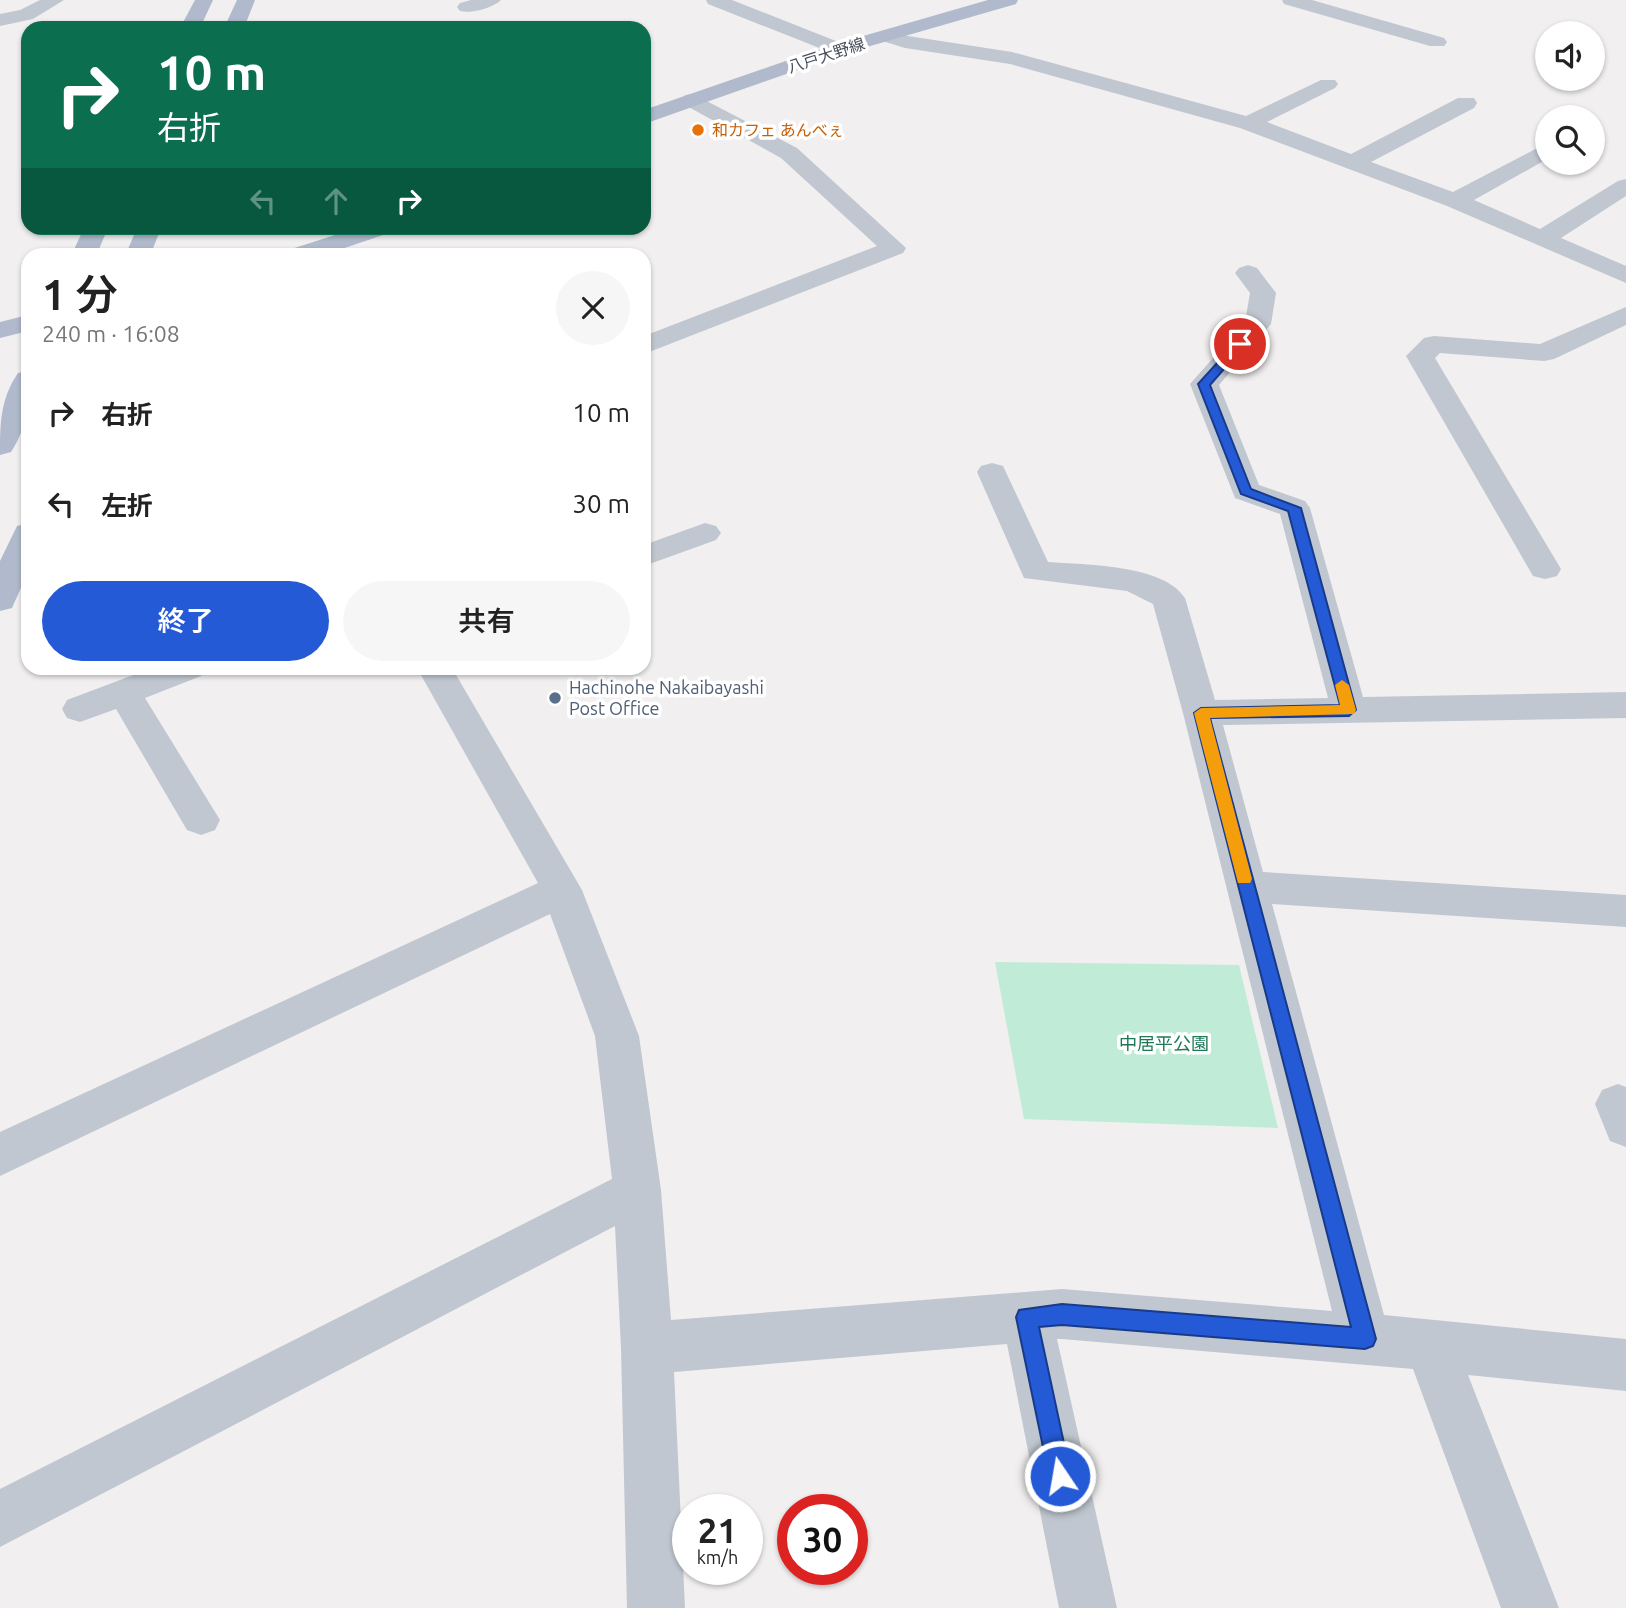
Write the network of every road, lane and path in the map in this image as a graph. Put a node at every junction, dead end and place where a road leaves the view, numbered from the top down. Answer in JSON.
{"nodes":[{"id":1,"x":55,"y":0,"type":"edge"},
{"id":2,"x":204,"y":0,"type":"edge"},
{"id":3,"x":246,"y":0,"type":"edge"},
{"id":4,"x":492,"y":0,"type":"edge"},
{"id":5,"x":715,"y":0,"type":"edge"},
{"id":6,"x":1009,"y":0,"type":"edge"},
{"id":7,"x":1291,"y":0,"type":"edge"},
{"id":8,"x":467,"y":7,"type":"dead end"},
{"id":9,"x":0,"y":20,"type":"edge"},
{"id":10,"x":194,"y":21,"type":"edge"},
{"id":11,"x":237,"y":21,"type":"edge"},
{"id":12,"x":886,"y":36,"type":"junction"},
{"id":13,"x":1437,"y":42,"type":"dead end"},
{"id":14,"x":839,"y":49,"type":"junction"},
{"id":15,"x":1328,"y":84,"type":"dead end"},
{"id":16,"x":693,"y":100,"type":"junction"},
{"id":17,"x":1466,"y":103,"type":"dead end"},
{"id":18,"x":651,"y":115,"type":"edge"},
{"id":19,"x":1248,"y":123,"type":"junction"},
{"id":20,"x":1535,"y":157,"type":"edge"},
{"id":21,"x":1353,"y":162,"type":"junction"},
{"id":22,"x":1626,"y":186,"type":"edge"},
{"id":23,"x":1455,"y":201,"type":"junction"},
{"id":24,"x":358,"y":235,"type":"edge"},
{"id":25,"x":1543,"y":237,"type":"junction"},
{"id":26,"x":319,"y":248,"type":"edge"},
{"id":27,"x":1248,"y":273,"type":"dead end"},
{"id":28,"x":1626,"y":275,"type":"edge"},
{"id":29,"x":1626,"y":315,"type":"edge"},
{"id":30,"x":21,"y":325,"type":"edge"},
{"id":31,"x":0,"y":330,"type":"edge"},
{"id":32,"x":651,"y":343,"type":"edge"},
{"id":33,"x":21,"y":396,"type":"edge"},
{"id":34,"x":0,"y":446,"type":"edge"},
{"id":35,"x":992,"y":472,"type":"dead end"},
{"id":36,"x":705,"y":533,"type":"dead end"},
{"id":37,"x":651,"y":553,"type":"edge"},
{"id":38,"x":21,"y":556,"type":"edge"},
{"id":39,"x":1545,"y":569,"type":"dead end"},
{"id":40,"x":0,"y":600,"type":"edge"},
{"id":41,"x":171,"y":675,"type":"edge"},
{"id":42,"x":438,"y":675,"type":"edge"},
{"id":43,"x":125,"y":694,"type":"junction"},
{"id":44,"x":1626,"y":705,"type":"edge"},
{"id":45,"x":80,"y":709,"type":"dead end"},
{"id":46,"x":1349,"y":710,"type":"junction"},
{"id":47,"x":1201,"y":713,"type":"junction"},
{"id":48,"x":201,"y":820,"type":"dead end"},
{"id":49,"x":1246,"y":887,"type":"junction"},
{"id":50,"x":562,"y":890,"type":"junction"},
{"id":51,"x":1626,"y":911,"type":"edge"},
{"id":52,"x":0,"y":1155,"type":"edge"},
{"id":53,"x":637,"y":1190,"type":"junction"},
{"id":54,"x":1027,"y":1317,"type":"junction"},
{"id":55,"x":1365,"y":1339,"type":"junction"},
{"id":56,"x":1430,"y":1345,"type":"junction"},
{"id":57,"x":647,"y":1348,"type":"junction"},
{"id":58,"x":1626,"y":1365,"type":"edge"},
{"id":59,"x":0,"y":1520,"type":"edge"},
{"id":60,"x":656,"y":1608,"type":"edge"},
{"id":61,"x":1088,"y":1608,"type":"edge"},
{"id":62,"x":1530,"y":1608,"type":"edge"}],
"edges":[{"from":1,"to":9,"type":"street"},
{"from":2,"to":10,"type":"main road"},
{"from":3,"to":11,"type":"main road"},
{"from":4,"to":8,"type":"street"},
{"from":5,"to":14,"type":"street"},
{"from":6,"to":12,"type":"main road","name":"八戸大野線"},
{"from":7,"to":13,"type":"street"},
{"from":12,"to":14,"type":"main road","name":"八戸大野線"},
{"from":12,"to":19,"type":"street"},
{"from":14,"to":16,"type":"main road","name":"八戸大野線"},
{"from":15,"to":19,"type":"street"},
{"from":16,"to":18,"type":"main road","name":"八戸大野線"},
{"from":16,"to":32,"type":"street"},
{"from":17,"to":21,"type":"street"},
{"from":19,"to":21,"type":"street"},
{"from":20,"to":23,"type":"street"},
{"from":21,"to":23,"type":"street"},
{"from":22,"to":25,"type":"street"},
{"from":23,"to":25,"type":"street"},
{"from":24,"to":26,"type":"main road"},
{"from":25,"to":28,"type":"street"},
{"from":27,"to":46,"type":"street"},
{"from":29,"to":39,"type":"street"},
{"from":30,"to":31,"type":"main road"},
{"from":33,"to":34,"type":"main road"},
{"from":35,"to":47,"type":"street"},
{"from":36,"to":37,"type":"street"},
{"from":38,"to":40,"type":"main road"},
{"from":41,"to":43,"type":"street"},
{"from":42,"to":50,"type":"street"},
{"from":43,"to":45,"type":"street"},
{"from":43,"to":48,"type":"street"},
{"from":44,"to":46,"type":"street"},
{"from":46,"to":47,"type":"street"},
{"from":47,"to":49,"type":"street"},
{"from":49,"to":51,"type":"street"},
{"from":49,"to":55,"type":"street"},
{"from":50,"to":52,"type":"street"},
{"from":50,"to":53,"type":"street"},
{"from":53,"to":57,"type":"street"},
{"from":53,"to":59,"type":"street"},
{"from":54,"to":55,"type":"street"},
{"from":54,"to":57,"type":"street"},
{"from":54,"to":61,"type":"street"},
{"from":55,"to":56,"type":"street"},
{"from":56,"to":58,"type":"street"},
{"from":56,"to":62,"type":"street"},
{"from":57,"to":60,"type":"street"}]}
